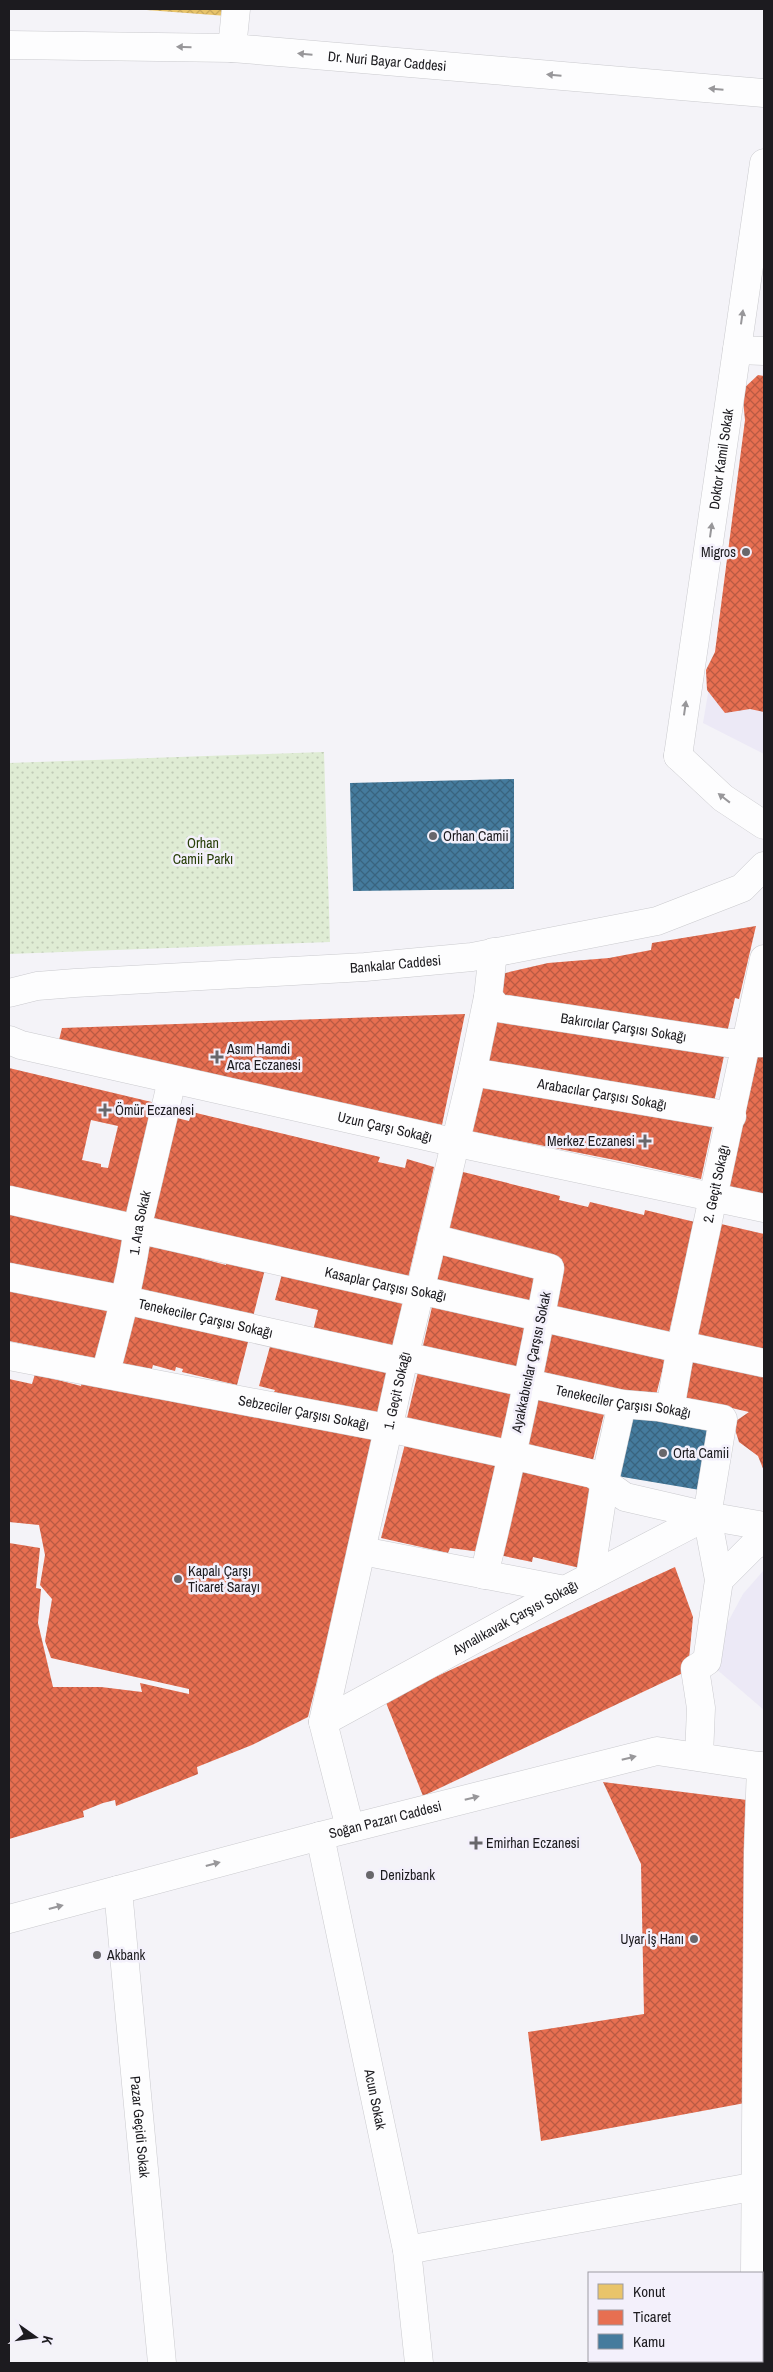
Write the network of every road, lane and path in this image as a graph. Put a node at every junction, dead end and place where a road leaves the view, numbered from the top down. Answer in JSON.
{"nodes":[{"id":1,"x":236,"y":9,"type":"edge"},
{"id":2,"x":9,"y":45,"type":"edge"},
{"id":3,"x":232,"y":48,"type":"junction"},
{"id":4,"x":764,"y":93,"type":"edge"},
{"id":5,"x":764,"y":162,"type":"edge"},
{"id":6,"x":737,"y":350,"type":"junction"},
{"id":7,"x":764,"y":351,"type":"edge"},
{"id":8,"x":764,"y":825,"type":"edge"},
{"id":9,"x":764,"y":866,"type":"edge"},
{"id":10,"x":493,"y":952,"type":"junction"},
{"id":11,"x":764,"y":959,"type":"edge"},
{"id":12,"x":9,"y":993,"type":"edge"},
{"id":13,"x":488,"y":997,"type":"junction"},
{"id":14,"x":9,"y":1040,"type":"edge"},
{"id":15,"x":755,"y":1043,"type":"edge"},
{"id":16,"x":473,"y":1069,"type":"junction"},
{"id":17,"x":172,"y":1080,"type":"junction"},
{"id":18,"x":732,"y":1116,"type":"junction"},
{"id":19,"x":456,"y":1142,"type":"junction"},
{"id":20,"x":713,"y":1197,"type":"junction"},
{"id":21,"x":9,"y":1200,"type":"edge"},
{"id":22,"x":764,"y":1208,"type":"edge"},
{"id":23,"x":138,"y":1229,"type":"junction"},
{"id":24,"x":432,"y":1238,"type":"junction"},
{"id":25,"x":9,"y":1277,"type":"edge"},
{"id":26,"x":420,"y":1291,"type":"junction"},
{"id":27,"x":125,"y":1300,"type":"junction"},
{"id":28,"x":541,"y":1318,"type":"junction"},
{"id":29,"x":681,"y":1347,"type":"junction"},
{"id":30,"x":9,"y":1356,"type":"edge"},
{"id":31,"x":404,"y":1359,"type":"junction"},
{"id":32,"x":764,"y":1363,"type":"edge"},
{"id":33,"x":108,"y":1364,"type":"dead end"},
{"id":34,"x":528,"y":1383,"type":"junction"},
{"id":35,"x":622,"y":1404,"type":"junction"},
{"id":36,"x":670,"y":1409,"type":"junction"},
{"id":37,"x":388,"y":1429,"type":"junction"},
{"id":38,"x":512,"y":1455,"type":"junction"},
{"id":39,"x":605,"y":1480,"type":"junction"},
{"id":40,"x":707,"y":1516,"type":"junction"},
{"id":41,"x":764,"y":1526,"type":"edge"},
{"id":42,"x":764,"y":1539,"type":"edge"},
{"id":43,"x":362,"y":1551,"type":"junction"},
{"id":44,"x":484,"y":1575,"type":"junction"},
{"id":45,"x":590,"y":1577,"type":"junction"},
{"id":46,"x":719,"y":1580,"type":"junction"},
{"id":47,"x":565,"y":1590,"type":"junction"},
{"id":48,"x":324,"y":1722,"type":"junction"},
{"id":49,"x":699,"y":1756,"type":"junction"},
{"id":50,"x":762,"y":1767,"type":"edge"},
{"id":51,"x":350,"y":1828,"type":"junction"},
{"id":52,"x":320,"y":1836,"type":"junction"},
{"id":53,"x":118,"y":1890,"type":"junction"},
{"id":54,"x":9,"y":1919,"type":"edge"},
{"id":55,"x":757,"y":2186,"type":"junction"},
{"id":56,"x":407,"y":2250,"type":"junction"},
{"id":57,"x":755,"y":2272,"type":"edge"},
{"id":58,"x":162,"y":2363,"type":"edge"},
{"id":59,"x":419,"y":2363,"type":"edge"}],
"edges":[{"from":1,"to":3,"type":"street"},
{"from":3,"to":2,"type":"street","name":"Dr. Nuri Bayar Caddesi","one_way":true},
{"from":4,"to":3,"type":"street","name":"Dr. Nuri Bayar Caddesi","one_way":true},
{"from":6,"to":5,"type":"street","name":"Doktor Kamil Sokak","one_way":true},
{"from":6,"to":7,"type":"street"},
{"from":8,"to":6,"type":"street","name":"Doktor Kamil Sokak","one_way":true},
{"from":9,"to":10,"type":"street","name":"Bankalar Caddesi"},
{"from":10,"to":12,"type":"street","name":"Bankalar Caddesi"},
{"from":10,"to":13,"type":"street","name":"1. Geçit Sokağı"},
{"from":11,"to":15,"type":"street","name":"2. Geçit Sokağı"},
{"from":13,"to":15,"type":"street","name":"Bakırcılar Çarşısı Sokağı"},
{"from":13,"to":16,"type":"street","name":"1. Geçit Sokağı"},
{"from":14,"to":17,"type":"street","name":"Uzun Çarşı Sokağı"},
{"from":15,"to":18,"type":"street","name":"2. Geçit Sokağı"},
{"from":16,"to":18,"type":"street","name":"Arabacılar Çarşısı Sokağı"},
{"from":16,"to":19,"type":"street","name":"1. Geçit Sokağı"},
{"from":17,"to":19,"type":"street","name":"Uzun Çarşı Sokağı"},
{"from":17,"to":23,"type":"street","name":"1. Ara Sokak"},
{"from":18,"to":20,"type":"street","name":"2. Geçit Sokağı"},
{"from":19,"to":20,"type":"street","name":"Uzun Çarşı Sokağı"},
{"from":19,"to":24,"type":"street","name":"1. Geçit Sokağı"},
{"from":20,"to":22,"type":"street","name":"Uzun Çarşı Sokağı"},
{"from":20,"to":29,"type":"street","name":"2. Geçit Sokağı"},
{"from":21,"to":23,"type":"street","name":"Kasaplar Çarşısı Sokağı"},
{"from":23,"to":26,"type":"street","name":"Kasaplar Çarşısı Sokağı"},
{"from":23,"to":27,"type":"street","name":"1. Ara Sokak"},
{"from":24,"to":26,"type":"street","name":"1. Geçit Sokağı"},
{"from":24,"to":28,"type":"street","name":"Ayakkabıcılar Çarşısı Sokak"},
{"from":25,"to":27,"type":"street","name":"Tenekeciler Çarşısı Sokağı"},
{"from":26,"to":28,"type":"street","name":"Kasaplar Çarşısı Sokağı"},
{"from":26,"to":31,"type":"street","name":"1. Geçit Sokağı"},
{"from":27,"to":31,"type":"street","name":"Tenekeciler Çarşısı Sokağı"},
{"from":27,"to":33,"type":"street","name":"1. Ara Sokak"},
{"from":28,"to":29,"type":"street","name":"Kasaplar Çarşısı Sokağı"},
{"from":28,"to":34,"type":"street","name":"Ayakkabıcılar Çarşısı Sokak"},
{"from":29,"to":32,"type":"street","name":"Kasaplar Çarşısı Sokağı"},
{"from":29,"to":36,"type":"street","name":"2. Geçit Sokağı"},
{"from":30,"to":37,"type":"street","name":"Sebzeciler Çarşısı Sokağı"},
{"from":31,"to":34,"type":"street","name":"Tenekeciler Çarşısı Sokağı"},
{"from":31,"to":37,"type":"street","name":"1. Geçit Sokağı"},
{"from":34,"to":35,"type":"street","name":"Tenekeciler Çarşısı Sokağı"},
{"from":34,"to":38,"type":"street","name":"Ayakkabıcılar Çarşısı Sokak"},
{"from":35,"to":36,"type":"street","name":"Tenekeciler Çarşısı Sokağı"},
{"from":35,"to":39,"type":"street"},
{"from":36,"to":40,"type":"street","name":"Tenekeciler Çarşısı Sokağı"},
{"from":37,"to":38,"type":"street","name":"Sebzeciler Çarşısı Sokağı"},
{"from":37,"to":43,"type":"street","name":"1. Geçit Sokağı"},
{"from":38,"to":39,"type":"street","name":"Sebzeciler Çarşısı Sokağı"},
{"from":38,"to":44,"type":"street","name":"Ayakkabıcılar Çarşısı Sokak"},
{"from":39,"to":40,"type":"street","name":"Sebzeciler Çarşısı Sokağı"},
{"from":39,"to":45,"type":"street"},
{"from":40,"to":41,"type":"street","name":"Sebzeciler Çarşısı Sokağı"},
{"from":40,"to":45,"type":"street","name":"Aynalıkavak Çarşısı Sokağı"},
{"from":40,"to":46,"type":"street"},
{"from":42,"to":46,"type":"street"},
{"from":43,"to":44,"type":"street"},
{"from":43,"to":48,"type":"street","name":"1. Geçit Sokağı"},
{"from":44,"to":47,"type":"street"},
{"from":45,"to":47,"type":"street","name":"Aynalıkavak Çarşısı Sokağı"},
{"from":46,"to":49,"type":"street"},
{"from":47,"to":48,"type":"street","name":"Aynalıkavak Çarşısı Sokağı"},
{"from":48,"to":51,"type":"street","name":"1. Geçit Sokağı"},
{"from":49,"to":50,"type":"street","name":"Soğan Pazarı Caddesi"},
{"from":51,"to":49,"type":"street","name":"Soğan Pazarı Caddesi","one_way":true},
{"from":50,"to":55,"type":"street"},
{"from":51,"to":52,"type":"street","name":"Soğan Pazarı Caddesi"},
{"from":53,"to":52,"type":"street","name":"Soğan Pazarı Caddesi","one_way":true},
{"from":52,"to":56,"type":"street","name":"Acun Sokak"},
{"from":54,"to":53,"type":"street","name":"Soğan Pazarı Caddesi","one_way":true},
{"from":53,"to":58,"type":"street","name":"Pazar Geçidi Sokak"},
{"from":55,"to":56,"type":"street"},
{"from":55,"to":57,"type":"street"},
{"from":56,"to":59,"type":"street","name":"Acun Sokak"}]}
